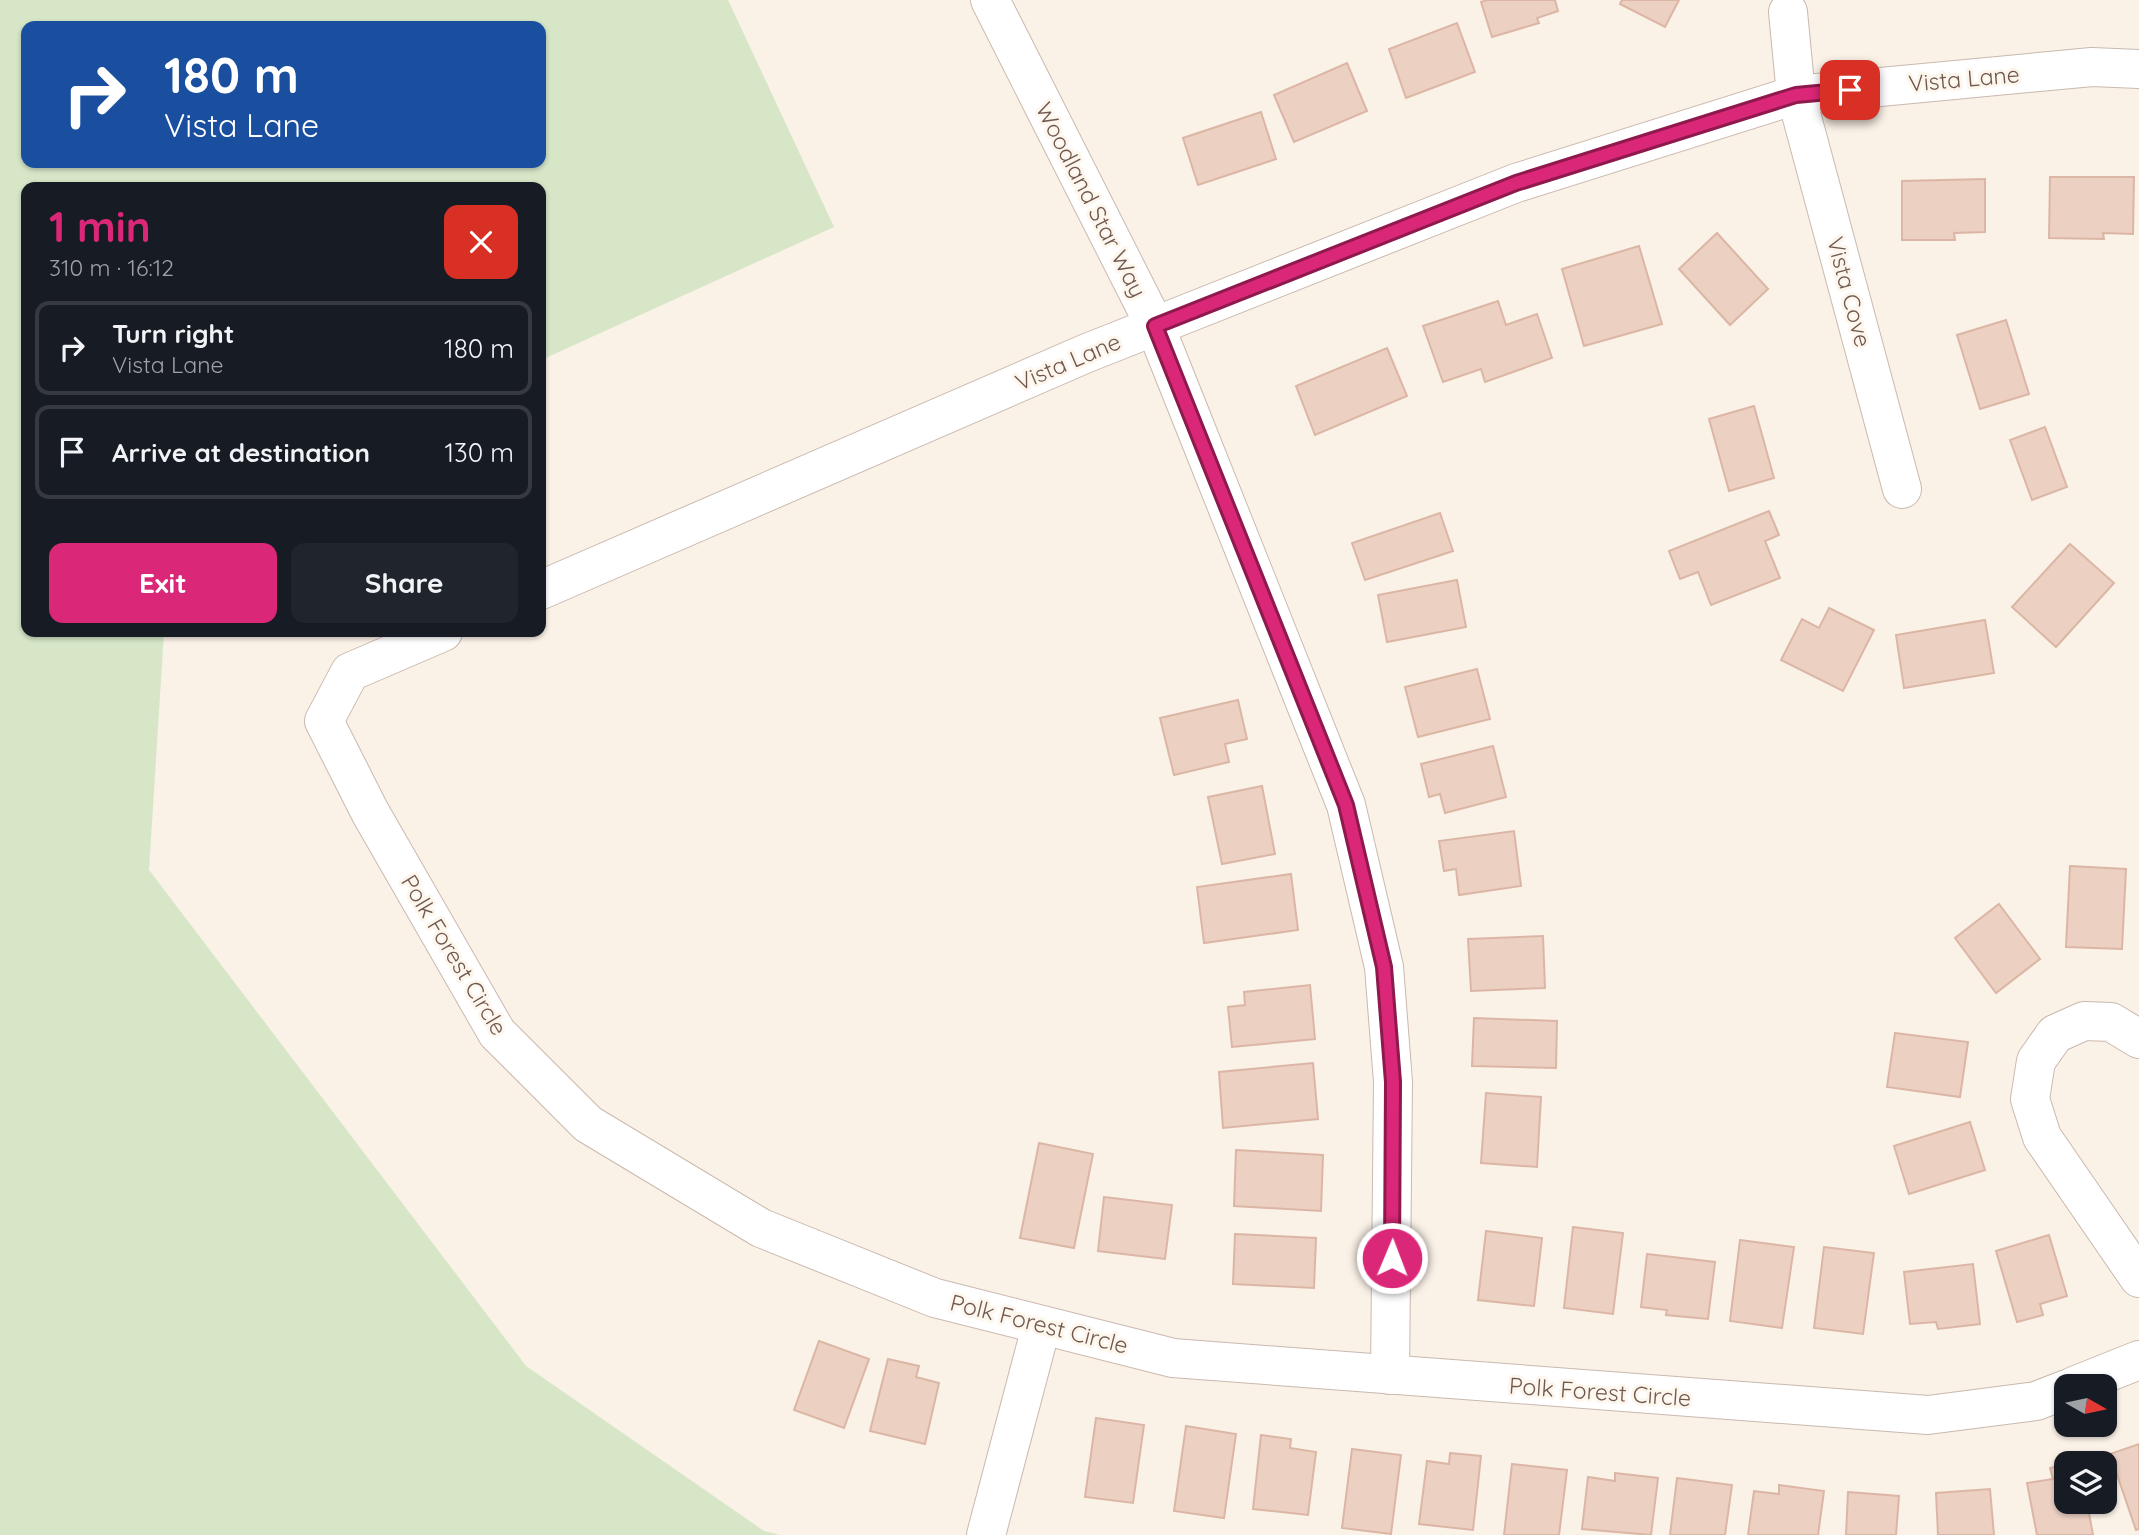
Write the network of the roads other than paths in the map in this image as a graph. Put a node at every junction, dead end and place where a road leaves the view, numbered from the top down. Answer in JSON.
{"nodes":[{"id":1,"x":990,"y":0,"type":"edge"},
{"id":2,"x":1788,"y":12,"type":"dead end"},
{"id":3,"x":2139,"y":69,"type":"edge"},
{"id":4,"x":1796,"y":95,"type":"junction"},
{"id":5,"x":1155,"y":326,"type":"junction"},
{"id":6,"x":1902,"y":489,"type":"dead end"},
{"id":7,"x":546,"y":588,"type":"edge"},
{"id":8,"x":431,"y":637,"type":"edge"},
{"id":9,"x":2139,"y":1039,"type":"edge"},
{"id":10,"x":2139,"y":1278,"type":"edge"},
{"id":11,"x":1041,"y":1327,"type":"junction"},
{"id":12,"x":2139,"y":1360,"type":"edge"},
{"id":13,"x":2104,"y":1374,"type":"edge"},
{"id":14,"x":1390,"y":1375,"type":"junction"},
{"id":15,"x":2054,"y":1394,"type":"edge"},
{"id":16,"x":986,"y":1535,"type":"edge"}],
"edges":[{"from":1,"to":5,"type":"street","name":"Woodland Star Way"},
{"from":2,"to":4,"type":"street","name":"Vista Cove"},
{"from":3,"to":4,"type":"street","name":"Vista Lane"},
{"from":4,"to":5,"type":"street","name":"Vista Lane"},
{"from":4,"to":6,"type":"street","name":"Vista Cove"},
{"from":5,"to":7,"type":"street","name":"Vista Lane"},
{"from":5,"to":14,"type":"street","name":"Woodland Star Way"},
{"from":8,"to":11,"type":"street","name":"Polk Forest Circle"},
{"from":9,"to":10,"type":"street"},
{"from":11,"to":14,"type":"street","name":"Polk Forest Circle"},
{"from":11,"to":16,"type":"street"},
{"from":12,"to":13,"type":"street"},
{"from":14,"to":15,"type":"street","name":"Polk Forest Circle"}]}
